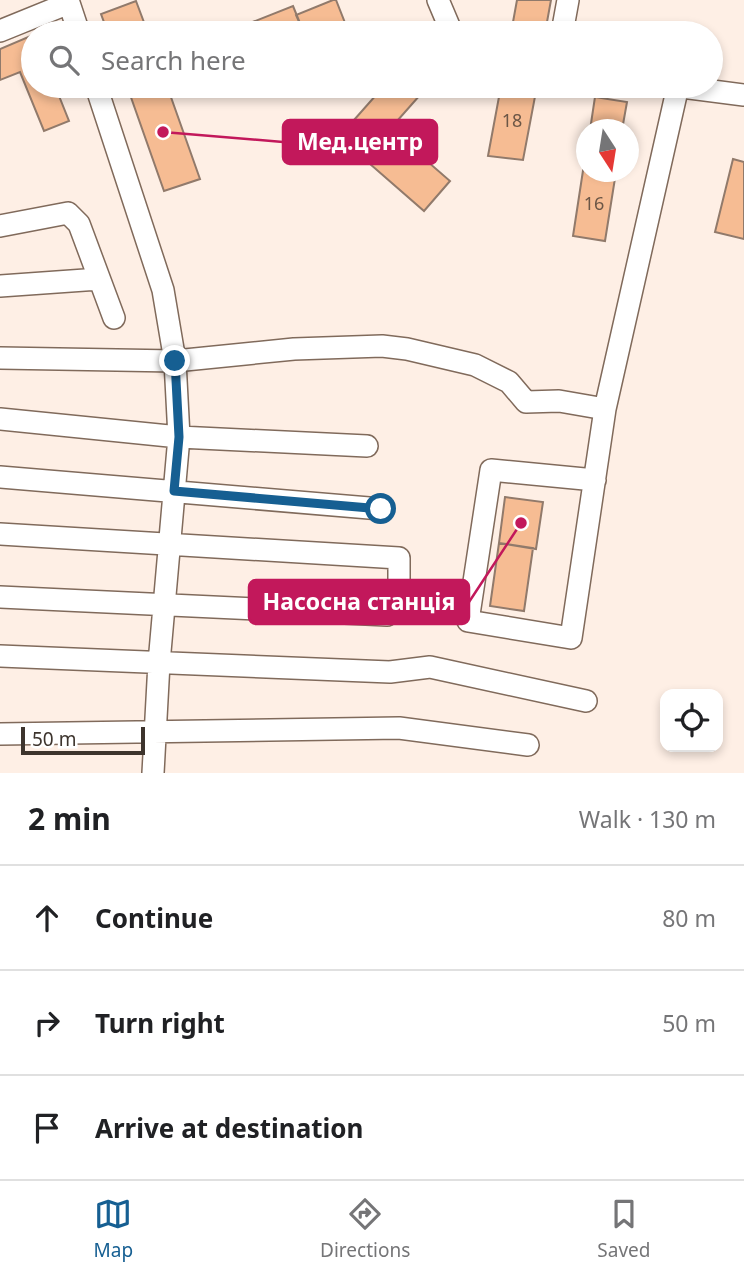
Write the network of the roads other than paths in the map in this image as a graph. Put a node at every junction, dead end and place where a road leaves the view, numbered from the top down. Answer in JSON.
{"nodes":[{"id":1,"x":438,"y":0,"type":"edge"},
{"id":2,"x":568,"y":0,"type":"edge"},
{"id":3,"x":26,"y":9,"type":"edge"},
{"id":4,"x":75,"y":21,"type":"edge"},
{"id":5,"x":447,"y":21,"type":"edge"},
{"id":6,"x":564,"y":21,"type":"edge"},
{"id":7,"x":0,"y":32,"type":"edge"},
{"id":8,"x":723,"y":92,"type":"edge"},
{"id":9,"x":744,"y":95,"type":"edge"},
{"id":10,"x":100,"y":98,"type":"edge"},
{"id":11,"x":673,"y":98,"type":"edge"},
{"id":12,"x":0,"y":226,"type":"edge"},
{"id":13,"x":99,"y":279,"type":"junction"},
{"id":14,"x":0,"y":286,"type":"edge"},
{"id":15,"x":114,"y":318,"type":"dead end"},
{"id":16,"x":0,"y":358,"type":"edge"},
{"id":17,"x":175,"y":361,"type":"junction"},
{"id":18,"x":606,"y":410,"type":"junction"},
{"id":19,"x":0,"y":419,"type":"edge"},
{"id":20,"x":179,"y":437,"type":"junction"},
{"id":21,"x":368,"y":446,"type":"dead end"},
{"id":22,"x":0,"y":477,"type":"edge"},
{"id":23,"x":595,"y":480,"type":"junction"},
{"id":24,"x":174,"y":491,"type":"junction"},
{"id":25,"x":381,"y":509,"type":"dead end"},
{"id":26,"x":0,"y":534,"type":"edge"},
{"id":27,"x":170,"y":544,"type":"junction"},
{"id":28,"x":0,"y":597,"type":"edge"},
{"id":29,"x":164,"y":604,"type":"junction"},
{"id":30,"x":0,"y":656,"type":"edge"},
{"id":31,"x":159,"y":663,"type":"junction"},
{"id":32,"x":586,"y":701,"type":"dead end"},
{"id":33,"x":155,"y":731,"type":"junction"},
{"id":34,"x":0,"y":734,"type":"edge"},
{"id":35,"x":528,"y":745,"type":"dead end"},
{"id":36,"x":153,"y":773,"type":"edge"}],
"edges":[{"from":1,"to":5,"type":"street"},
{"from":2,"to":6,"type":"street"},
{"from":3,"to":4,"type":"street"},
{"from":3,"to":7,"type":"street"},
{"from":8,"to":9,"type":"street"},
{"from":10,"to":17,"type":"street"},
{"from":11,"to":18,"type":"street"},
{"from":12,"to":13,"type":"street"},
{"from":13,"to":14,"type":"street"},
{"from":13,"to":15,"type":"street"},
{"from":16,"to":17,"type":"street"},
{"from":17,"to":18,"type":"street"},
{"from":17,"to":20,"type":"street"},
{"from":18,"to":23,"type":"street"},
{"from":19,"to":20,"type":"street"},
{"from":20,"to":21,"type":"street"},
{"from":20,"to":24,"type":"street"},
{"from":22,"to":24,"type":"street"},
{"from":23,"to":23,"type":"street"},
{"from":24,"to":25,"type":"street"},
{"from":24,"to":27,"type":"street"},
{"from":26,"to":27,"type":"street"},
{"from":27,"to":29,"type":"street"},
{"from":27,"to":29,"type":"street"},
{"from":28,"to":29,"type":"street"},
{"from":29,"to":31,"type":"street"},
{"from":30,"to":31,"type":"street"},
{"from":31,"to":32,"type":"street"},
{"from":31,"to":33,"type":"street"},
{"from":33,"to":34,"type":"street"},
{"from":33,"to":35,"type":"street"},
{"from":33,"to":36,"type":"street"}]}
